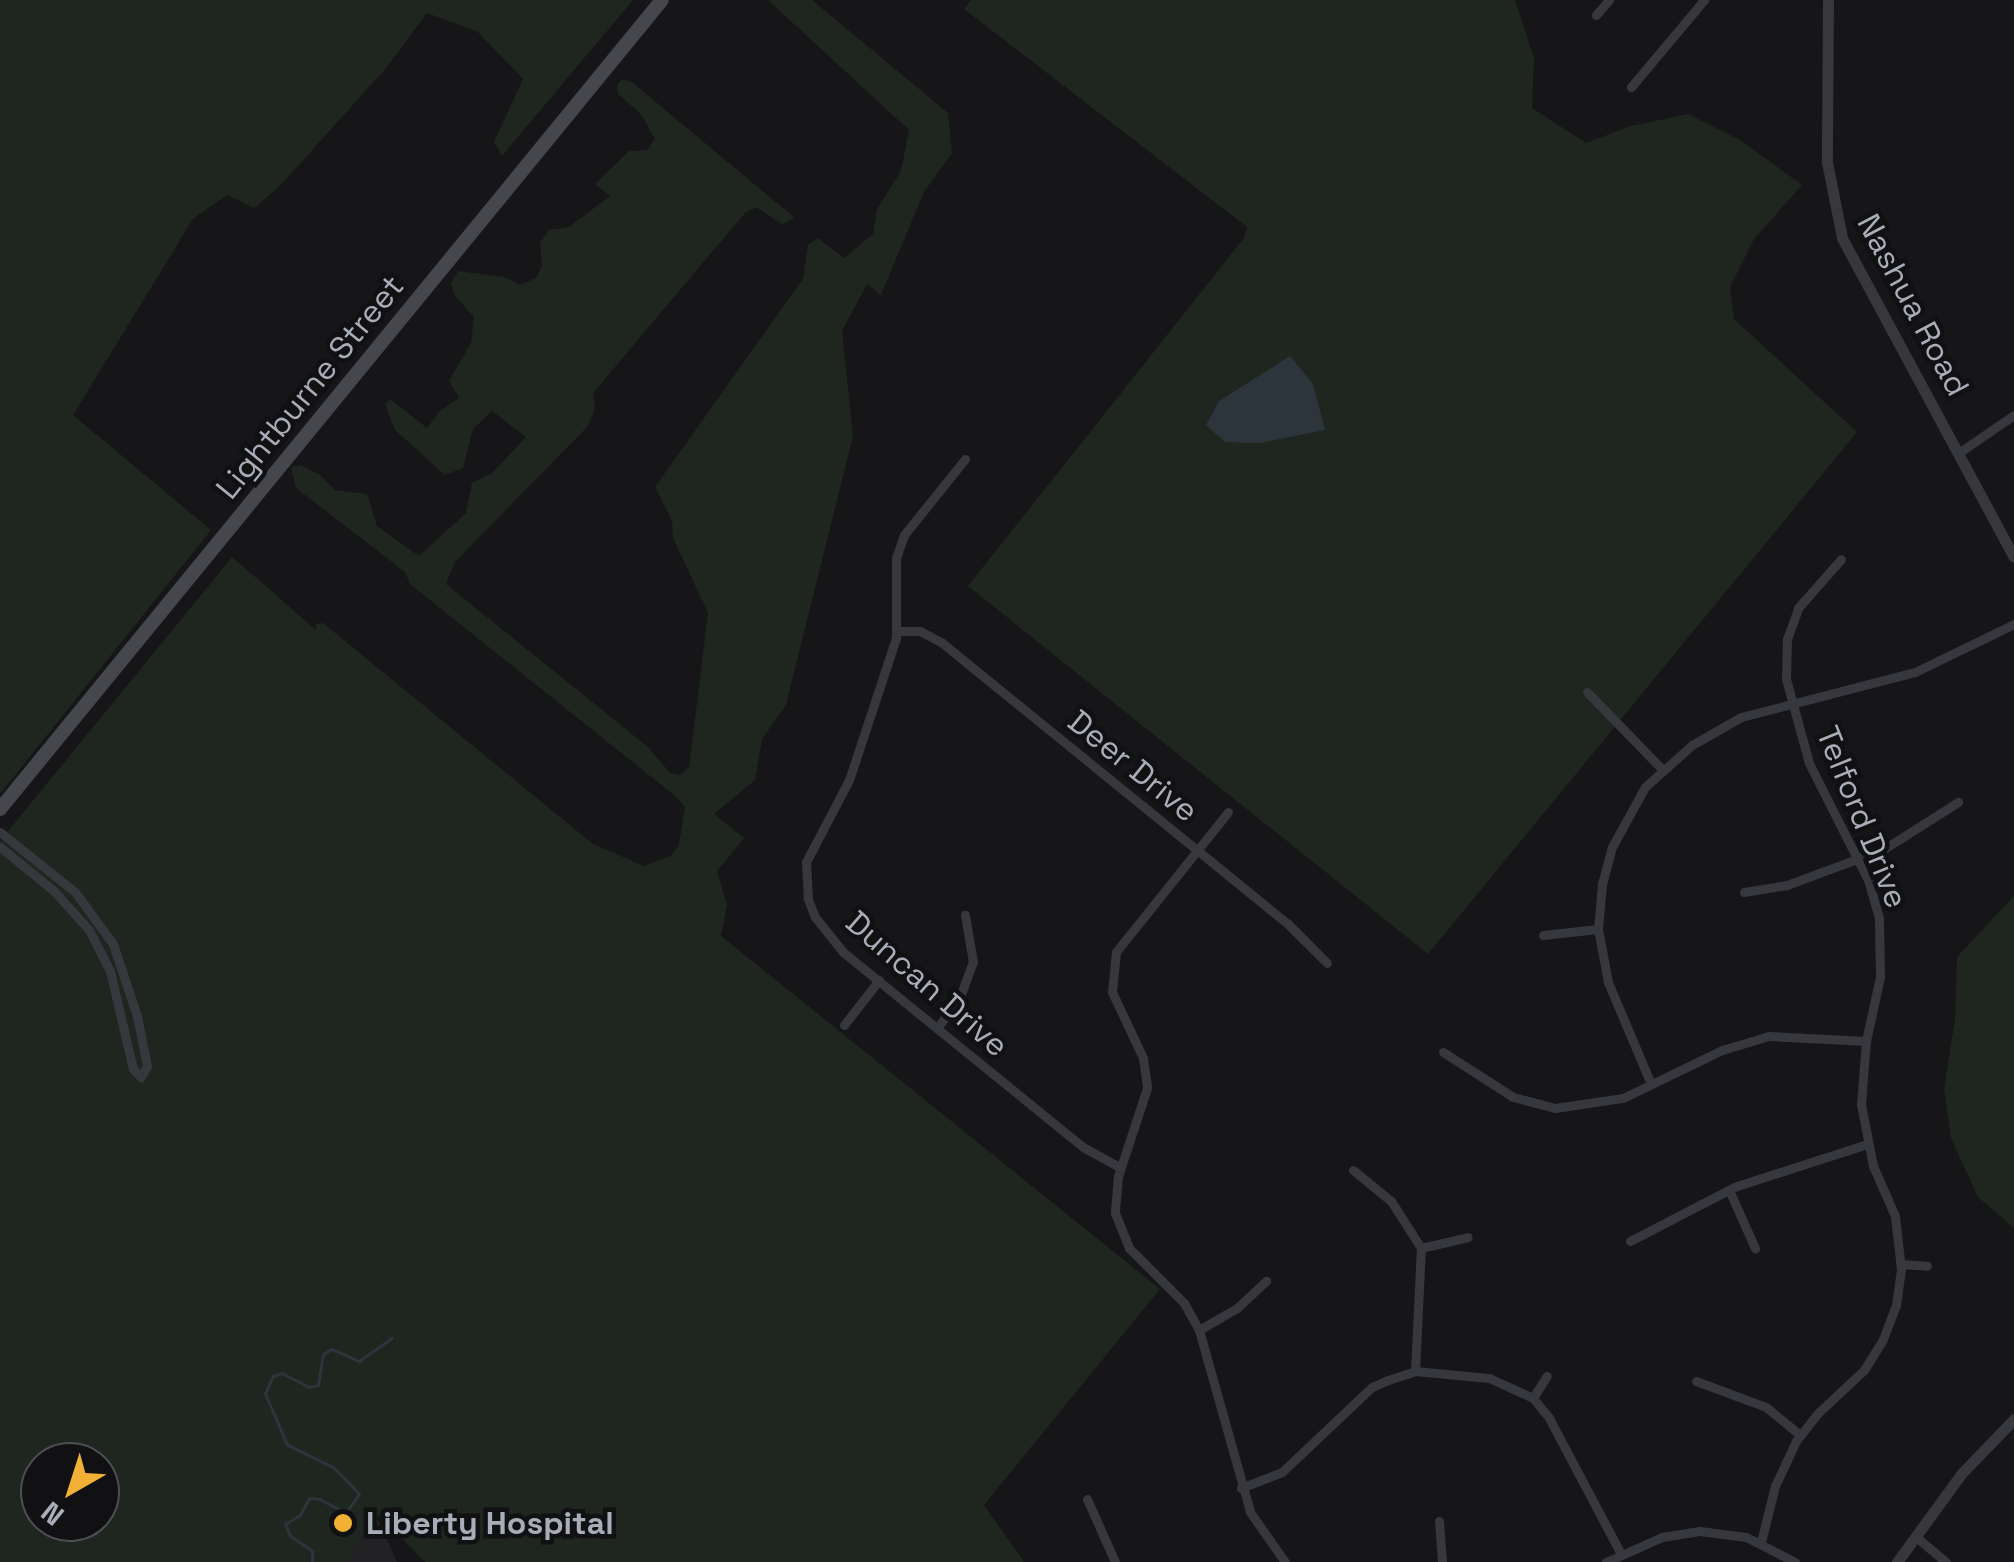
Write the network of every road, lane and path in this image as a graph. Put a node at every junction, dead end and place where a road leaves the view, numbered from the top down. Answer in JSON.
{"nodes":[{"id":1,"x":662,"y":0,"type":"edge"},
{"id":2,"x":1609,"y":0,"type":"edge"},
{"id":3,"x":1704,"y":0,"type":"edge"},
{"id":4,"x":1828,"y":0,"type":"edge"},
{"id":5,"x":1596,"y":16,"type":"dead end"},
{"id":6,"x":1631,"y":87,"type":"dead end"},
{"id":7,"x":2014,"y":415,"type":"edge"},
{"id":8,"x":1960,"y":452,"type":"junction"},
{"id":9,"x":965,"y":459,"type":"dead end"},
{"id":10,"x":2014,"y":558,"type":"edge"},
{"id":11,"x":1841,"y":559,"type":"dead end"},
{"id":12,"x":2014,"y":624,"type":"edge"},
{"id":13,"x":896,"y":631,"type":"junction"},
{"id":14,"x":1587,"y":692,"type":"dead end"},
{"id":15,"x":1791,"y":703,"type":"junction"},
{"id":16,"x":1662,"y":770,"type":"junction"},
{"id":17,"x":1958,"y":802,"type":"dead end"},
{"id":18,"x":0,"y":810,"type":"edge"},
{"id":19,"x":1228,"y":812,"type":"dead end"},
{"id":20,"x":0,"y":832,"type":"edge"},
{"id":21,"x":0,"y":847,"type":"edge"},
{"id":22,"x":1196,"y":850,"type":"junction"},
{"id":23,"x":1858,"y":860,"type":"junction"},
{"id":24,"x":1744,"y":892,"type":"dead end"},
{"id":25,"x":965,"y":915,"type":"dead end"},
{"id":26,"x":100,"y":922,"type":"junction"},
{"id":27,"x":1598,"y":929,"type":"junction"},
{"id":28,"x":89,"y":930,"type":"junction"},
{"id":29,"x":1543,"y":935,"type":"dead end"},
{"id":30,"x":1327,"y":963,"type":"dead end"},
{"id":31,"x":879,"y":980,"type":"junction"},
{"id":32,"x":844,"y":1026,"type":"dead end"},
{"id":33,"x":937,"y":1028,"type":"junction"},
{"id":34,"x":1866,"y":1041,"type":"junction"},
{"id":35,"x":1443,"y":1052,"type":"dead end"},
{"id":36,"x":1651,"y":1084,"type":"junction"},
{"id":37,"x":1867,"y":1144,"type":"junction"},
{"id":38,"x":1121,"y":1168,"type":"junction"},
{"id":39,"x":1353,"y":1170,"type":"dead end"},
{"id":40,"x":1729,"y":1190,"type":"junction"},
{"id":41,"x":1468,"y":1237,"type":"dead end"},
{"id":42,"x":1630,"y":1241,"type":"dead end"},
{"id":43,"x":1422,"y":1248,"type":"junction"},
{"id":44,"x":1755,"y":1248,"type":"dead end"},
{"id":45,"x":1901,"y":1264,"type":"junction"},
{"id":46,"x":1928,"y":1266,"type":"dead end"},
{"id":47,"x":1266,"y":1282,"type":"dead end"},
{"id":48,"x":1199,"y":1330,"type":"junction"},
{"id":49,"x":1415,"y":1371,"type":"junction"},
{"id":50,"x":1547,"y":1376,"type":"dead end"},
{"id":51,"x":1696,"y":1381,"type":"dead end"},
{"id":52,"x":1533,"y":1398,"type":"junction"},
{"id":53,"x":2014,"y":1419,"type":"edge"},
{"id":54,"x":1800,"y":1435,"type":"junction"},
{"id":55,"x":1241,"y":1488,"type":"junction"},
{"id":56,"x":1087,"y":1498,"type":"dead end"},
{"id":57,"x":1439,"y":1521,"type":"dead end"},
{"id":58,"x":1916,"y":1537,"type":"junction"},
{"id":59,"x":1761,"y":1542,"type":"junction"},
{"id":60,"x":1620,"y":1554,"type":"junction"},
{"id":61,"x":1115,"y":1562,"type":"edge"},
{"id":62,"x":1286,"y":1562,"type":"edge"},
{"id":63,"x":1442,"y":1562,"type":"edge"},
{"id":64,"x":1606,"y":1562,"type":"edge"},
{"id":65,"x":1795,"y":1562,"type":"edge"},
{"id":66,"x":1897,"y":1562,"type":"edge"},
{"id":67,"x":1946,"y":1562,"type":"edge"}],
"edges":[{"from":1,"to":18,"type":"main road","name":"Lightburne Street"},
{"from":2,"to":5,"type":"street"},
{"from":3,"to":6,"type":"street"},
{"from":4,"to":8,"type":"street","name":"Nashua Road"},
{"from":7,"to":8,"type":"street"},
{"from":8,"to":10,"type":"street","name":"Nashua Road"},
{"from":9,"to":13,"type":"street","name":"Duncan Drive"},
{"from":11,"to":15,"type":"street","name":"Telford Drive"},
{"from":12,"to":15,"type":"street"},
{"from":13,"to":22,"type":"street","name":"Deer Drive"},
{"from":13,"to":31,"type":"street","name":"Duncan Drive"},
{"from":14,"to":16,"type":"street"},
{"from":15,"to":16,"type":"street"},
{"from":15,"to":23,"type":"street","name":"Telford Drive"},
{"from":16,"to":27,"type":"street"},
{"from":17,"to":23,"type":"street"},
{"from":19,"to":22,"type":"street"},
{"from":20,"to":26,"type":"street"},
{"from":21,"to":28,"type":"street"},
{"from":22,"to":30,"type":"street","name":"Deer Drive"},
{"from":22,"to":38,"type":"street"},
{"from":23,"to":24,"type":"street"},
{"from":23,"to":34,"type":"street","name":"Telford Drive"},
{"from":25,"to":33,"type":"street"},
{"from":26,"to":28,"type":"street"},
{"from":26,"to":28,"type":"street"},
{"from":27,"to":29,"type":"street"},
{"from":27,"to":36,"type":"street"},
{"from":31,"to":32,"type":"street"},
{"from":31,"to":33,"type":"street","name":"Duncan Drive"},
{"from":33,"to":38,"type":"street","name":"Duncan Drive"},
{"from":34,"to":36,"type":"street"},
{"from":34,"to":37,"type":"street","name":"Telford Drive"},
{"from":35,"to":36,"type":"street"},
{"from":37,"to":40,"type":"street"},
{"from":37,"to":45,"type":"street","name":"Telford Drive"},
{"from":38,"to":48,"type":"street"},
{"from":39,"to":43,"type":"street"},
{"from":40,"to":42,"type":"street"},
{"from":40,"to":44,"type":"street"},
{"from":41,"to":43,"type":"street"},
{"from":43,"to":49,"type":"street"},
{"from":45,"to":46,"type":"street"},
{"from":45,"to":54,"type":"street","name":"Telford Drive"},
{"from":47,"to":48,"type":"street"},
{"from":48,"to":55,"type":"street"},
{"from":49,"to":52,"type":"street"},
{"from":49,"to":55,"type":"street"},
{"from":50,"to":52,"type":"street"},
{"from":51,"to":54,"type":"street"},
{"from":52,"to":60,"type":"street"},
{"from":53,"to":58,"type":"street"},
{"from":54,"to":59,"type":"street","name":"Telford Drive"},
{"from":55,"to":62,"type":"street"},
{"from":56,"to":61,"type":"street"},
{"from":57,"to":63,"type":"street"},
{"from":58,"to":66,"type":"street"},
{"from":58,"to":67,"type":"street"},
{"from":59,"to":60,"type":"street"},
{"from":59,"to":65,"type":"street"},
{"from":60,"to":64,"type":"street"}]}
